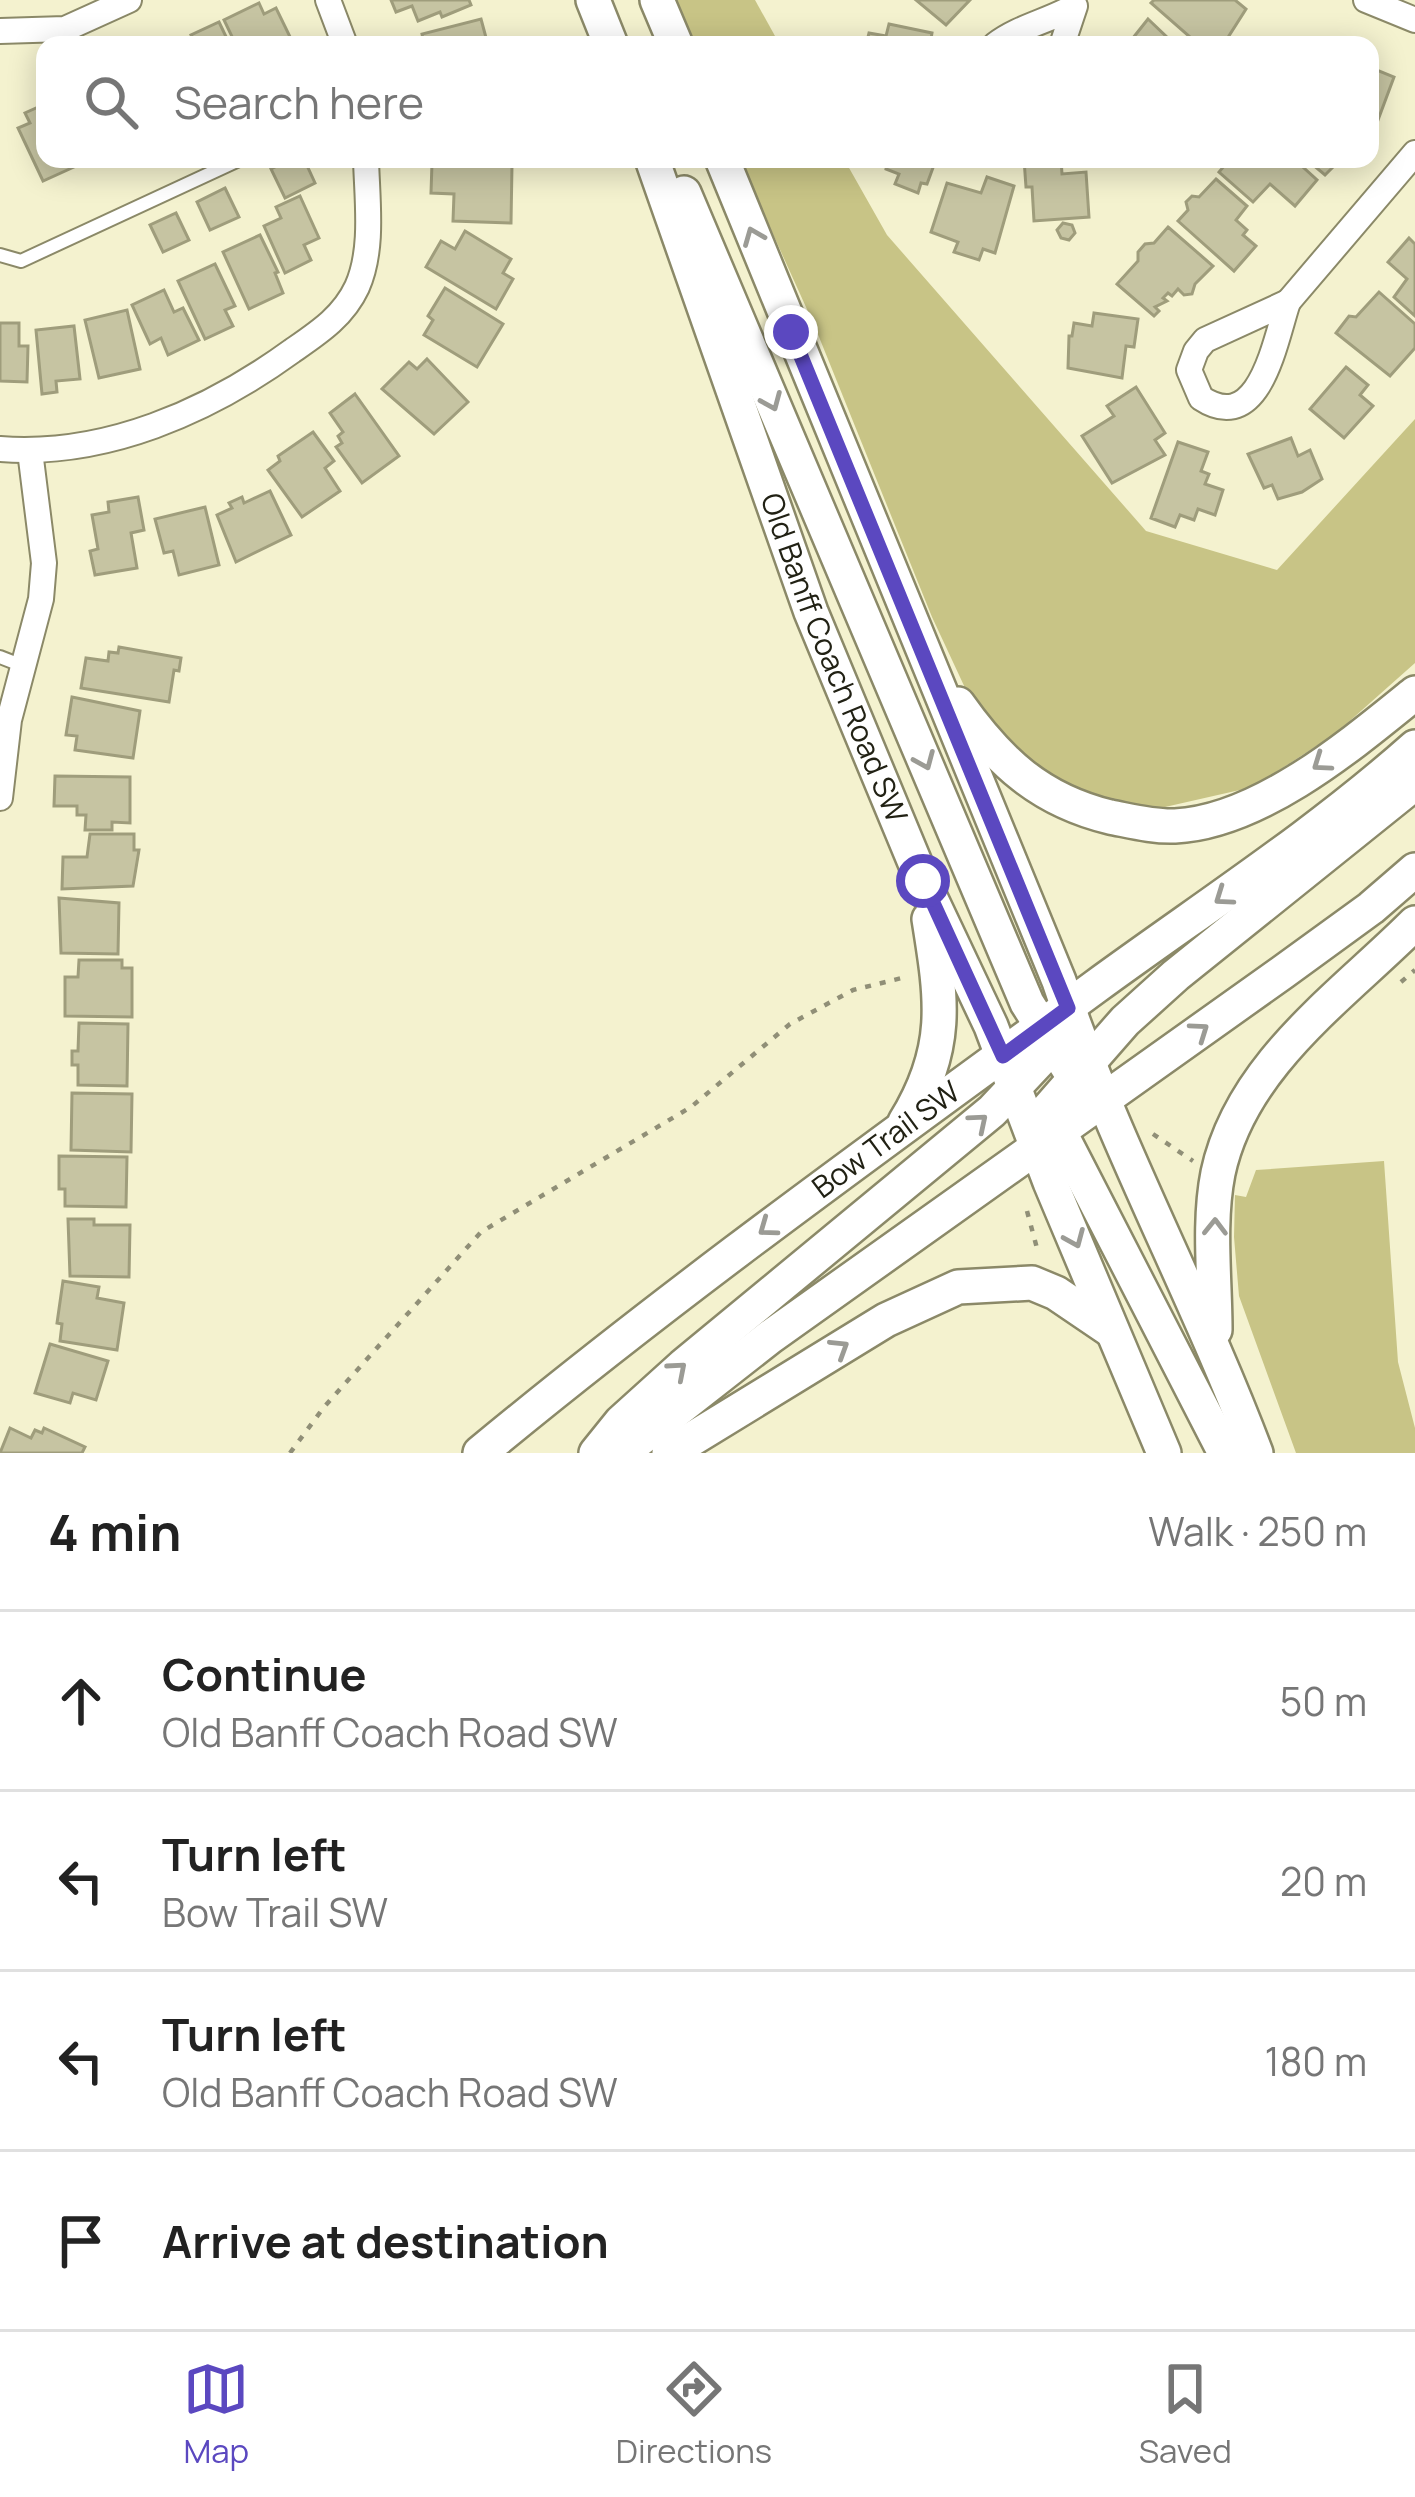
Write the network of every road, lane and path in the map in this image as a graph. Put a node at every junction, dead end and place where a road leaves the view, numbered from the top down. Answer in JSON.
{"nodes":[{"id":1,"x":129,"y":0,"type":"edge"},
{"id":2,"x":328,"y":0,"type":"edge"},
{"id":3,"x":593,"y":0,"type":"edge"},
{"id":4,"x":657,"y":0,"type":"edge"},
{"id":5,"x":1366,"y":0,"type":"edge"},
{"id":6,"x":1078,"y":3,"type":"edge"},
{"id":7,"x":1415,"y":20,"type":"edge"},
{"id":8,"x":0,"y":31,"type":"edge"},
{"id":9,"x":342,"y":36,"type":"edge"},
{"id":10,"x":607,"y":36,"type":"edge"},
{"id":11,"x":672,"y":36,"type":"edge"},
{"id":12,"x":1006,"y":36,"type":"edge"},
{"id":13,"x":1065,"y":36,"type":"edge"},
{"id":14,"x":1415,"y":153,"type":"edge"},
{"id":15,"x":222,"y":168,"type":"edge"},
{"id":16,"x":366,"y":168,"type":"edge"},
{"id":17,"x":655,"y":168,"type":"edge"},
{"id":18,"x":672,"y":168,"type":"edge"},
{"id":19,"x":726,"y":168,"type":"edge"},
{"id":20,"x":0,"y":255,"type":"edge"},
{"id":21,"x":1288,"y":302,"type":"junction"},
{"id":22,"x":0,"y":449,"type":"edge"},
{"id":23,"x":29,"y":452,"type":"junction"},
{"id":24,"x":924,"y":656,"type":"junction"},
{"id":25,"x":12,"y":662,"type":"edge"},
{"id":26,"x":1415,"y":693,"type":"edge"},
{"id":27,"x":1415,"y":747,"type":"edge"},
{"id":28,"x":1415,"y":783,"type":"edge"},
{"id":29,"x":0,"y":798,"type":"edge"},
{"id":30,"x":1415,"y":870,"type":"edge"},
{"id":31,"x":923,"y":881,"type":"junction"},
{"id":32,"x":1415,"y":923,"type":"edge"},
{"id":33,"x":1415,"y":970,"type":"edge"},
{"id":34,"x":1397,"y":985,"type":"dead end"},
{"id":35,"x":908,"y":987,"type":"dead end"},
{"id":36,"x":1054,"y":1026,"type":"junction"},
{"id":37,"x":1015,"y":1073,"type":"junction"},
{"id":38,"x":1089,"y":1079,"type":"junction"},
{"id":39,"x":1048,"y":1128,"type":"junction"},
{"id":40,"x":1153,"y":1134,"type":"dead end"},
{"id":41,"x":897,"y":1136,"type":"junction"},
{"id":42,"x":1203,"y":1168,"type":"dead end"},
{"id":43,"x":1024,"y":1197,"type":"dead end"},
{"id":44,"x":1040,"y":1258,"type":"dead end"},
{"id":45,"x":1114,"y":1332,"type":"junction"},
{"id":46,"x":1215,"y":1344,"type":"junction"},
{"id":47,"x":290,"y":1453,"type":"edge"},
{"id":48,"x":480,"y":1453,"type":"edge"},
{"id":49,"x":596,"y":1453,"type":"edge"},
{"id":50,"x":622,"y":1453,"type":"edge"},
{"id":51,"x":669,"y":1453,"type":"edge"},
{"id":52,"x":1164,"y":1453,"type":"edge"},
{"id":53,"x":1226,"y":1453,"type":"edge"},
{"id":54,"x":1256,"y":1453,"type":"edge"}],
"edges":[{"from":1,"to":8,"type":"street"},
{"from":2,"to":9,"type":"street"},
{"from":3,"to":10,"type":"main road"},
{"from":4,"to":11,"type":"main road"},
{"from":5,"to":7,"type":"street"},
{"from":6,"to":12,"type":"street"},
{"from":6,"to":13,"type":"street"},
{"from":14,"to":21,"type":"street"},
{"from":15,"to":20,"type":"lane"},
{"from":16,"to":23,"type":"street"},
{"from":17,"to":31,"type":"main road","name":"Old Banff Coach Road SW"},
{"from":18,"to":36,"type":"main road","one_way":true},
{"from":24,"to":19,"type":"main road","one_way":true},
{"from":21,"to":21,"type":"street"},
{"from":22,"to":23,"type":"street"},
{"from":23,"to":25,"type":"street"},
{"from":26,"to":24,"type":"main road","one_way":true},
{"from":24,"to":36,"type":"main road"},
{"from":25,"to":29,"type":"street"},
{"from":27,"to":36,"type":"main road","one_way":true},
{"from":28,"to":38,"type":"main road"},
{"from":38,"to":30,"type":"main road","one_way":true},
{"from":31,"to":37,"type":"main road","name":"Old Banff Coach Road SW"},
{"from":31,"to":41,"type":"main road"},
{"from":46,"to":32,"type":"main road","one_way":true},
{"from":33,"to":34,"type":"path"},
{"from":35,"to":47,"type":"path"},
{"from":36,"to":37,"type":"main road"},
{"from":36,"to":38,"type":"main road"},
{"from":37,"to":39,"type":"main road","name":"Old Banff Coach Road SW"},
{"from":37,"to":41,"type":"main road","name":"Bow Trail SW"},
{"from":49,"to":37,"type":"main road","one_way":true},
{"from":38,"to":39,"type":"main road"},
{"from":38,"to":46,"type":"main road"},
{"from":39,"to":45,"type":"main road","one_way":true},
{"from":39,"to":50,"type":"main road"},
{"from":39,"to":53,"type":"main road"},
{"from":40,"to":42,"type":"path"},
{"from":41,"to":48,"type":"main road","name":"Bow Trail SW","one_way":true},
{"from":43,"to":44,"type":"path"},
{"from":51,"to":45,"type":"main road","one_way":true},
{"from":45,"to":52,"type":"main road"},
{"from":46,"to":54,"type":"main road"}]}
